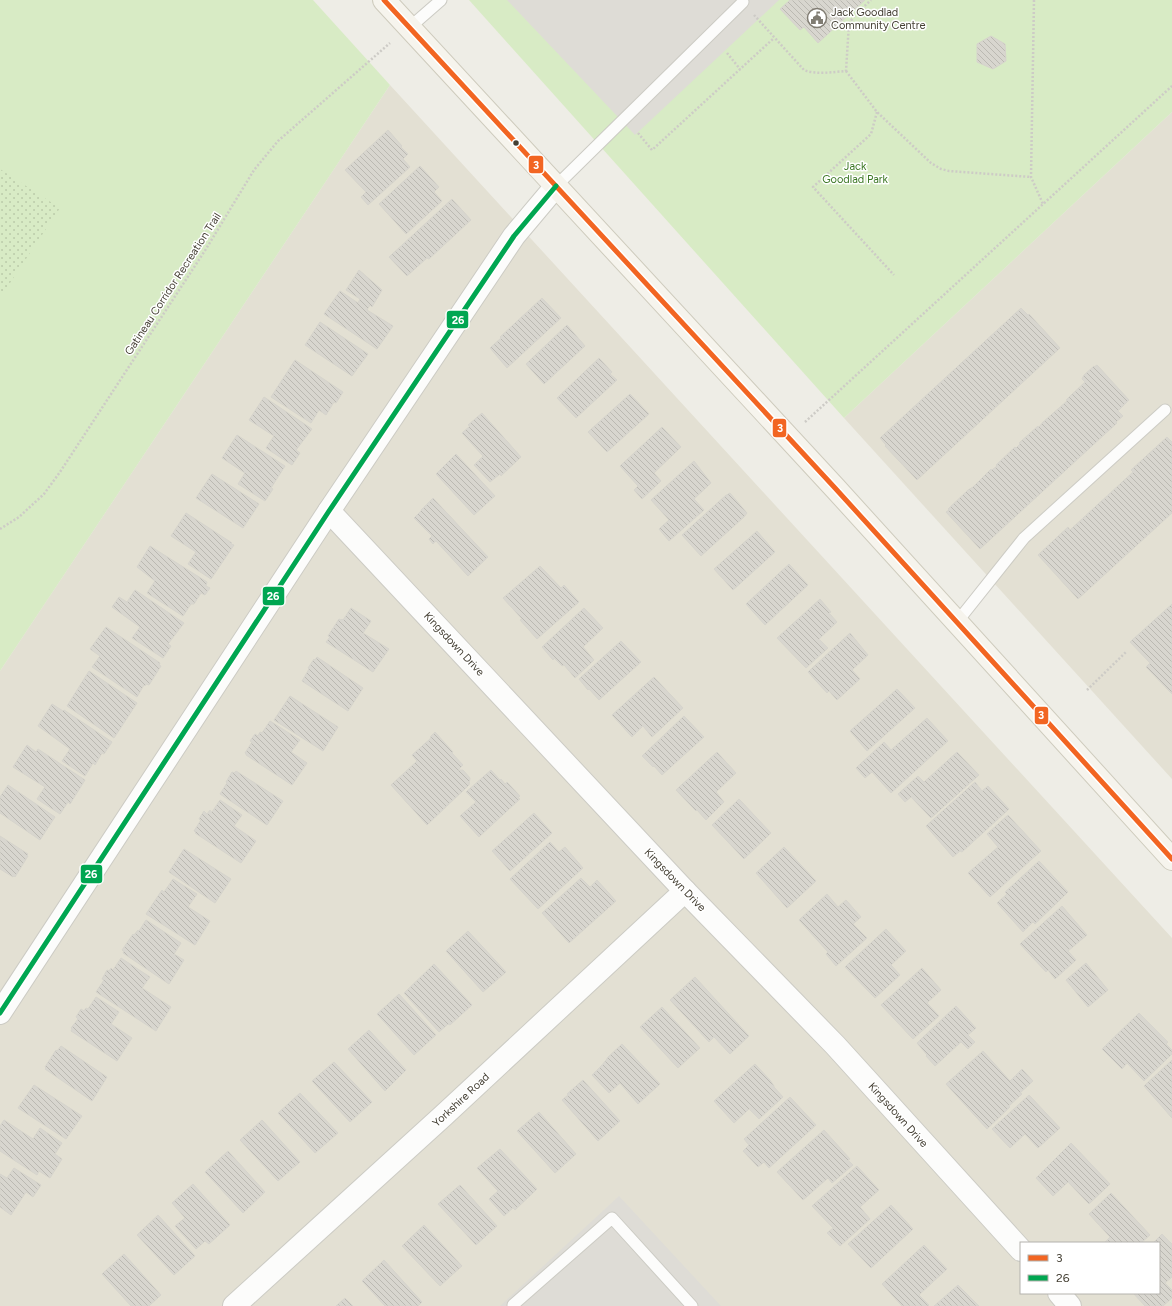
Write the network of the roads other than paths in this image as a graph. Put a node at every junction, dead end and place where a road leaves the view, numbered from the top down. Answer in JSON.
{"nodes":[{"id":1,"x":384,"y":0,"type":"edge"},
{"id":2,"x":441,"y":0,"type":"edge"},
{"id":3,"x":743,"y":2,"type":"road end"},
{"id":4,"x":409,"y":28,"type":"junction"},
{"id":5,"x":556,"y":186,"type":"junction"},
{"id":6,"x":1165,"y":410,"type":"dead end"},
{"id":7,"x":329,"y":511,"type":"junction"},
{"id":8,"x":957,"y":622,"type":"junction"},
{"id":9,"x":1172,"y":859,"type":"edge"},
{"id":10,"x":685,"y":891,"type":"junction"},
{"id":11,"x":4,"y":1001,"type":"edge"},
{"id":12,"x":1020,"y":1249,"type":"edge"},
{"id":13,"x":1060,"y":1294,"type":"edge"},
{"id":14,"x":234,"y":1306,"type":"edge"},
{"id":15,"x":513,"y":1306,"type":"edge"},
{"id":16,"x":692,"y":1306,"type":"edge"},
{"id":17,"x":1070,"y":1306,"type":"edge"}],
"edges":[{"from":1,"to":4,"type":"main road"},
{"from":2,"to":4,"type":"lane"},
{"from":3,"to":5,"type":"lane"},
{"from":4,"to":5,"type":"main road"},
{"from":5,"to":7,"type":"street"},
{"from":5,"to":8,"type":"main road"},
{"from":6,"to":8,"type":"lane"},
{"from":7,"to":10,"type":"street","name":"Kingsdown Drive"},
{"from":7,"to":11,"type":"street"},
{"from":8,"to":9,"type":"main road"},
{"from":10,"to":12,"type":"street","name":"Kingsdown Drive"},
{"from":10,"to":14,"type":"street","name":"Yorkshire Road"},
{"from":13,"to":17,"type":"street"},
{"from":15,"to":16,"type":"lane"}]}
